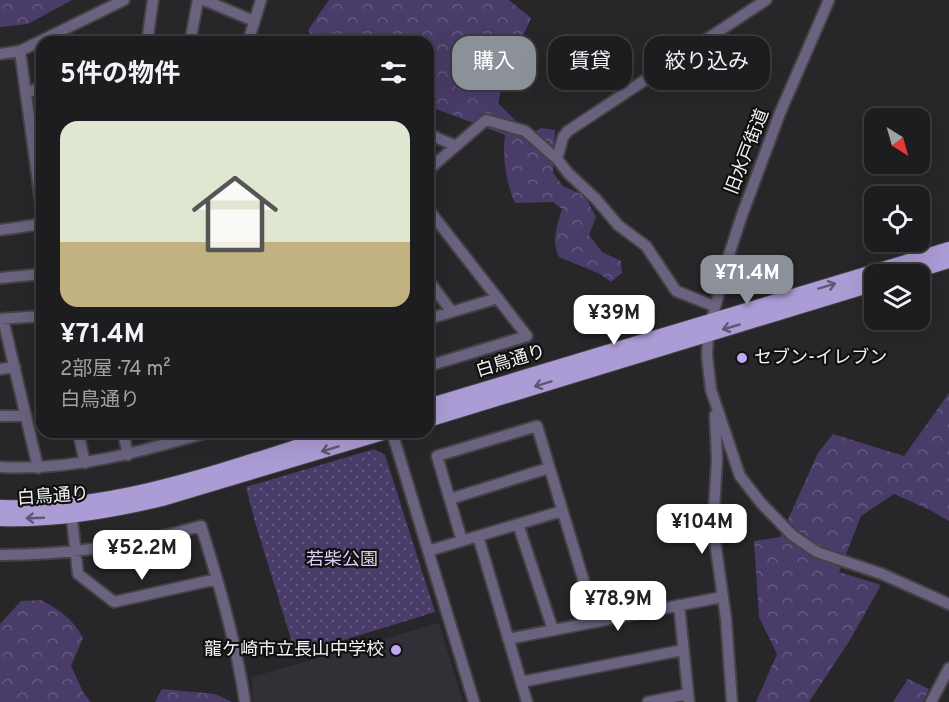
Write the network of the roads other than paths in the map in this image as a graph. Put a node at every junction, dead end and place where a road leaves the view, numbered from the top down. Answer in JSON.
{"nodes":[{"id":1,"x":124,"y":0,"type":"edge"},
{"id":2,"x":153,"y":0,"type":"edge"},
{"id":3,"x":198,"y":0,"type":"edge"},
{"id":4,"x":204,"y":0,"type":"edge"},
{"id":5,"x":261,"y":0,"type":"edge"},
{"id":6,"x":766,"y":0,"type":"edge"},
{"id":7,"x":829,"y":0,"type":"edge"},
{"id":8,"x":254,"y":21,"type":"junction"},
{"id":9,"x":51,"y":36,"type":"edge"},
{"id":10,"x":148,"y":36,"type":"edge"},
{"id":11,"x":191,"y":36,"type":"edge"},
{"id":12,"x":250,"y":36,"type":"edge"},
{"id":13,"x":36,"y":43,"type":"edge"},
{"id":14,"x":20,"y":51,"type":"junction"},
{"id":15,"x":0,"y":54,"type":"edge"},
{"id":16,"x":36,"y":89,"type":"edge"},
{"id":17,"x":26,"y":93,"type":"junction"},
{"id":18,"x":36,"y":131,"type":"edge"},
{"id":19,"x":434,"y":137,"type":"edge"},
{"id":20,"x":456,"y":146,"type":"junction"},
{"id":21,"x":557,"y":159,"type":"junction"},
{"id":22,"x":434,"y":165,"type":"edge"},
{"id":23,"x":434,"y":217,"type":"edge"},
{"id":24,"x":36,"y":225,"type":"edge"},
{"id":25,"x":0,"y":230,"type":"edge"},
{"id":26,"x":949,"y":249,"type":"edge"},
{"id":27,"x":949,"y":261,"type":"edge"},
{"id":28,"x":930,"y":267,"type":"edge"},
{"id":29,"x":36,"y":275,"type":"edge"},
{"id":30,"x":0,"y":278,"type":"edge"},
{"id":31,"x":864,"y":287,"type":"edge"},
{"id":32,"x":434,"y":288,"type":"edge"},
{"id":33,"x":498,"y":298,"type":"junction"},
{"id":34,"x":714,"y":306,"type":"junction"},
{"id":35,"x":452,"y":312,"type":"junction"},
{"id":36,"x":36,"y":316,"type":"edge"},
{"id":37,"x":434,"y":317,"type":"edge"},
{"id":38,"x":2,"y":319,"type":"edge"},
{"id":39,"x":709,"y":328,"type":"junction"},
{"id":40,"x":434,"y":364,"type":"edge"},
{"id":41,"x":15,"y":367,"type":"junction"},
{"id":42,"x":0,"y":369,"type":"edge"},
{"id":43,"x":434,"y":404,"type":"edge"},
{"id":44,"x":715,"y":406,"type":"junction"},
{"id":45,"x":0,"y":416,"type":"edge"},
{"id":46,"x":26,"y":416,"type":"junction"},
{"id":47,"x":434,"y":418,"type":"edge"},
{"id":48,"x":80,"y":438,"type":"edge"},
{"id":49,"x":124,"y":438,"type":"edge"},
{"id":50,"x":169,"y":438,"type":"edge"},
{"id":51,"x":323,"y":438,"type":"edge"},
{"id":52,"x":366,"y":438,"type":"edge"},
{"id":53,"x":394,"y":438,"type":"edge"},
{"id":54,"x":128,"y":455,"type":"junction"},
{"id":55,"x":86,"y":463,"type":"junction"},
{"id":56,"x":0,"y":467,"type":"edge"},
{"id":57,"x":38,"y":468,"type":"junction"},
{"id":58,"x":549,"y":468,"type":"junction"},
{"id":59,"x":450,"y":499,"type":"junction"},
{"id":60,"x":0,"y":507,"type":"edge"},
{"id":61,"x":71,"y":511,"type":"junction"},
{"id":62,"x":562,"y":511,"type":"junction"},
{"id":63,"x":0,"y":519,"type":"edge"},
{"id":64,"x":518,"y":524,"type":"junction"},
{"id":65,"x":478,"y":536,"type":"junction"},
{"id":66,"x":462,"y":541,"type":"junction"},
{"id":67,"x":428,"y":551,"type":"junction"},
{"id":68,"x":75,"y":552,"type":"junction"},
{"id":69,"x":0,"y":555,"type":"edge"},
{"id":70,"x":217,"y":579,"type":"junction"},
{"id":71,"x":722,"y":597,"type":"junction"},
{"id":72,"x":949,"y":604,"type":"edge"},
{"id":73,"x":679,"y":605,"type":"junction"},
{"id":74,"x":596,"y":622,"type":"junction"},
{"id":75,"x":553,"y":630,"type":"junction"},
{"id":76,"x":508,"y":639,"type":"junction"},
{"id":77,"x":683,"y":650,"type":"junction"},
{"id":78,"x":949,"y":668,"type":"edge"},
{"id":79,"x":521,"y":682,"type":"junction"},
{"id":80,"x":688,"y":698,"type":"edge"},
{"id":81,"x":245,"y":702,"type":"edge"},
{"id":82,"x":474,"y":702,"type":"edge"},
{"id":83,"x":527,"y":702,"type":"edge"},
{"id":84,"x":648,"y":702,"type":"edge"},
{"id":85,"x":732,"y":702,"type":"edge"},
{"id":86,"x":931,"y":702,"type":"edge"}],
"edges":[{"from":1,"to":9,"type":"street"},
{"from":2,"to":10,"type":"street"},
{"from":3,"to":11,"type":"street"},
{"from":4,"to":8,"type":"street"},
{"from":5,"to":8,"type":"street"},
{"from":6,"to":21,"type":"street"},
{"from":7,"to":34,"type":"street","name":"旧水戸街道"},
{"from":8,"to":12,"type":"street"},
{"from":13,"to":14,"type":"street"},
{"from":14,"to":15,"type":"street"},
{"from":14,"to":17,"type":"street"},
{"from":16,"to":17,"type":"street"},
{"from":17,"to":18,"type":"street"},
{"from":19,"to":20,"type":"street"},
{"from":20,"to":21,"type":"street"},
{"from":20,"to":22,"type":"street"},
{"from":21,"to":34,"type":"street"},
{"from":23,"to":33,"type":"street"},
{"from":24,"to":25,"type":"street"},
{"from":39,"to":26,"type":"main road","name":"白鳥通り","one_way":true},
{"from":27,"to":28,"type":"main road"},
{"from":29,"to":30,"type":"street"},
{"from":31,"to":39,"type":"main road","name":"白鳥通り","one_way":true},
{"from":32,"to":35,"type":"street"},
{"from":33,"to":35,"type":"street"},
{"from":33,"to":40,"type":"street"},
{"from":34,"to":39,"type":"street","name":"旧水戸街道"},
{"from":35,"to":37,"type":"street"},
{"from":36,"to":38,"type":"street"},
{"from":38,"to":41,"type":"street"},
{"from":39,"to":43,"type":"main road","name":"白鳥通り"},
{"from":39,"to":44,"type":"street","name":"旧水戸街道"},
{"from":39,"to":47,"type":"main road","name":"白鳥通り","one_way":true},
{"from":41,"to":42,"type":"street"},
{"from":41,"to":46,"type":"street"},
{"from":44,"to":71,"type":"street"},
{"from":44,"to":72,"type":"street"},
{"from":45,"to":46,"type":"street"},
{"from":46,"to":57,"type":"street"},
{"from":48,"to":55,"type":"street"},
{"from":49,"to":54,"type":"street"},
{"from":50,"to":54,"type":"street"},
{"from":51,"to":61,"type":"main road","name":"白鳥通り"},
{"from":52,"to":61,"type":"main road","name":"白鳥通り","one_way":true},
{"from":53,"to":67,"type":"street"},
{"from":54,"to":55,"type":"street"},
{"from":55,"to":57,"type":"street"},
{"from":56,"to":57,"type":"street"},
{"from":58,"to":59,"type":"street"},
{"from":58,"to":59,"type":"street"},
{"from":58,"to":62,"type":"street"},
{"from":59,"to":66,"type":"street"},
{"from":60,"to":61,"type":"main road","name":"白鳥通り"},
{"from":61,"to":63,"type":"main road","name":"白鳥通り","one_way":true},
{"from":61,"to":68,"type":"street"},
{"from":62,"to":64,"type":"street"},
{"from":62,"to":74,"type":"street"},
{"from":64,"to":65,"type":"street"},
{"from":64,"to":75,"type":"street"},
{"from":65,"to":66,"type":"street"},
{"from":65,"to":76,"type":"street"},
{"from":66,"to":67,"type":"street"},
{"from":67,"to":82,"type":"street"},
{"from":68,"to":69,"type":"street"},
{"from":68,"to":70,"type":"street"},
{"from":68,"to":70,"type":"street"},
{"from":70,"to":81,"type":"street"},
{"from":71,"to":73,"type":"street"},
{"from":71,"to":85,"type":"street"},
{"from":73,"to":74,"type":"street"},
{"from":73,"to":77,"type":"street"},
{"from":74,"to":75,"type":"street"},
{"from":75,"to":76,"type":"street"},
{"from":76,"to":79,"type":"street"},
{"from":77,"to":79,"type":"street"},
{"from":77,"to":80,"type":"street"},
{"from":78,"to":86,"type":"street"},
{"from":79,"to":83,"type":"street"},
{"from":80,"to":84,"type":"street"}]}
